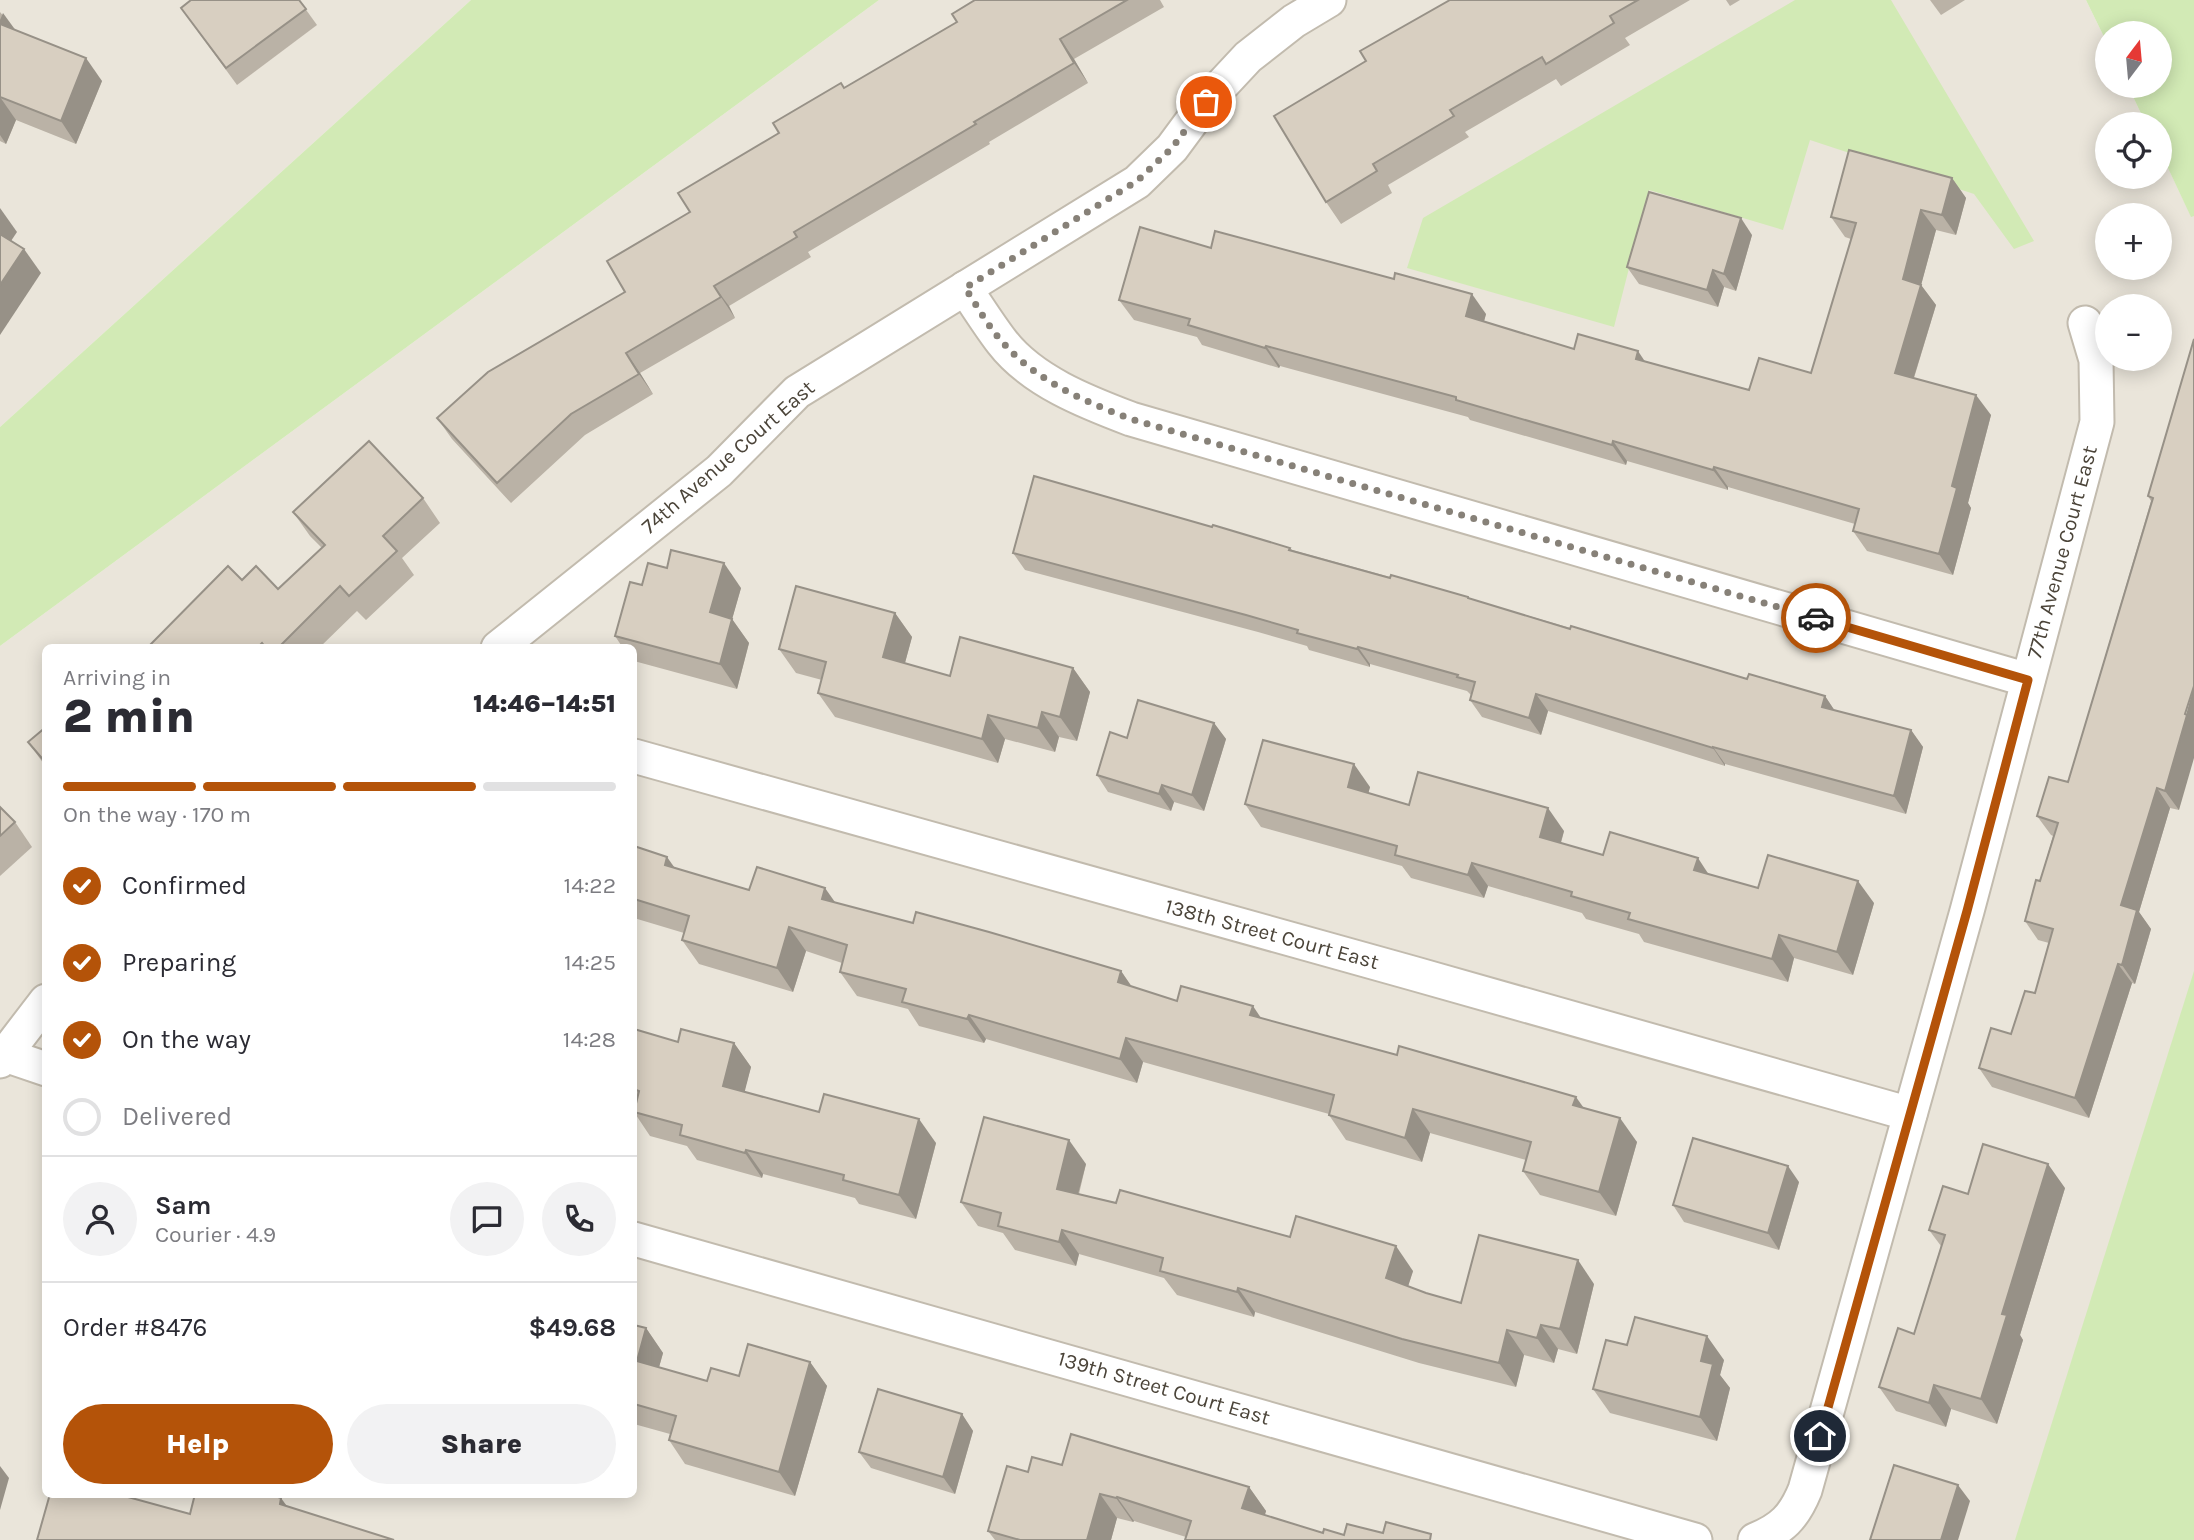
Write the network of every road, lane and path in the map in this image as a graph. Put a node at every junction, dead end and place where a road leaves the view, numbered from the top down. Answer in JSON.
{"nodes":[{"id":1,"x":1329,"y":0,"type":"edge"},
{"id":2,"x":965,"y":288,"type":"junction"},
{"id":3,"x":2085,"y":323,"type":"dead end"},
{"id":4,"x":503,"y":644,"type":"edge"},
{"id":5,"x":2028,"y":680,"type":"junction"},
{"id":6,"x":637,"y":758,"type":"edge"},
{"id":7,"x":42,"y":1005,"type":"edge"},
{"id":8,"x":2,"y":1058,"type":"edge"},
{"id":9,"x":42,"y":1068,"type":"edge"},
{"id":10,"x":1910,"y":1114,"type":"junction"},
{"id":11,"x":637,"y":1240,"type":"edge"},
{"id":12,"x":1761,"y":1537,"type":"edge"},
{"id":13,"x":1695,"y":1540,"type":"edge"}],
"edges":[{"from":1,"to":2,"type":"street","name":"74th Avenue Court East"},
{"from":2,"to":4,"type":"street","name":"74th Avenue Court East"},
{"from":2,"to":5,"type":"street"},
{"from":3,"to":5,"type":"street","name":"77th Avenue Court East"},
{"from":5,"to":10,"type":"street","name":"77th Avenue Court East"},
{"from":6,"to":10,"type":"street","name":"138th Street Court East"},
{"from":7,"to":8,"type":"street"},
{"from":8,"to":9,"type":"street"},
{"from":10,"to":12,"type":"street","name":"77th Avenue Court East"},
{"from":11,"to":13,"type":"street","name":"139th Street Court East"}]}
